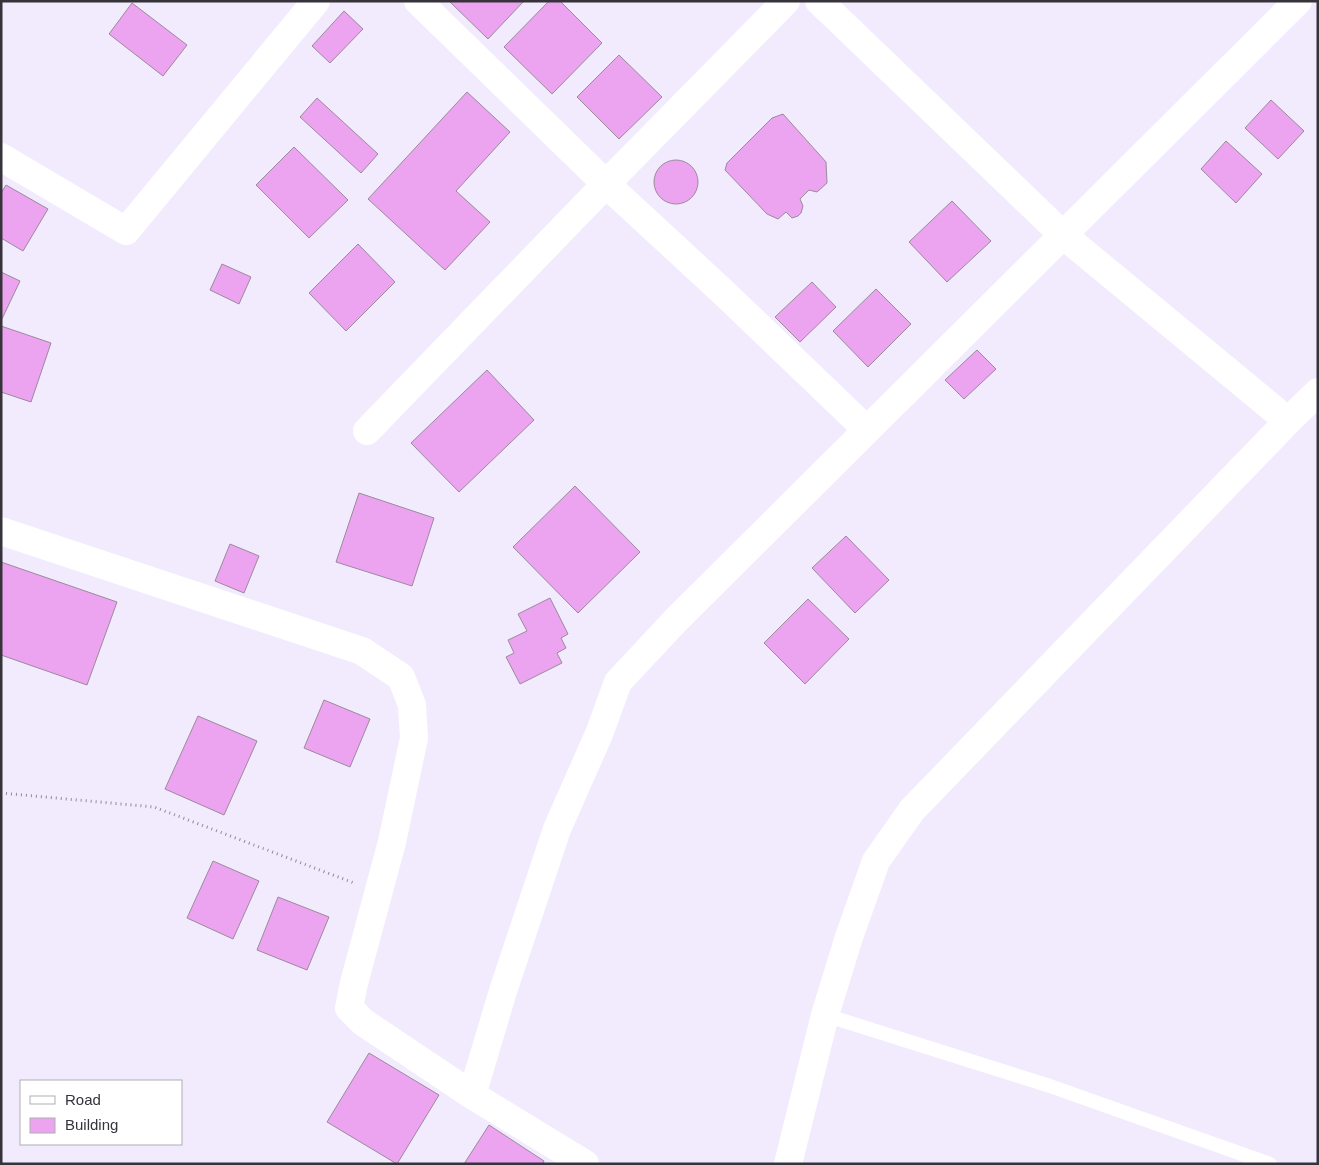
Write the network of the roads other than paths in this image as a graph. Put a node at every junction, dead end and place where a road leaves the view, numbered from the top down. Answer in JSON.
{"nodes":[{"id":1,"x":316,"y":1,"type":"edge"},
{"id":2,"x":418,"y":1,"type":"edge"},
{"id":3,"x":786,"y":1,"type":"edge"},
{"id":4,"x":819,"y":1,"type":"edge"},
{"id":5,"x":1298,"y":1,"type":"edge"},
{"id":6,"x":1,"y":157,"type":"edge"},
{"id":7,"x":606,"y":184,"type":"junction"},
{"id":8,"x":1063,"y":235,"type":"junction"},
{"id":9,"x":1318,"y":392,"type":"edge"},
{"id":10,"x":1288,"y":421,"type":"junction"},
{"id":11,"x":867,"y":430,"type":"junction"},
{"id":12,"x":366,"y":432,"type":"dead end"},
{"id":13,"x":1,"y":531,"type":"edge"},
{"id":14,"x":825,"y":1016,"type":"junction"},
{"id":15,"x":472,"y":1095,"type":"junction"},
{"id":16,"x":585,"y":1164,"type":"edge"},
{"id":17,"x":788,"y":1164,"type":"edge"},
{"id":18,"x":1270,"y":1164,"type":"edge"}],
"edges":[{"from":1,"to":6,"type":"street"},
{"from":2,"to":7,"type":"street"},
{"from":3,"to":7,"type":"street"},
{"from":4,"to":8,"type":"street"},
{"from":5,"to":8,"type":"street"},
{"from":7,"to":11,"type":"street"},
{"from":7,"to":12,"type":"street"},
{"from":8,"to":10,"type":"street"},
{"from":8,"to":11,"type":"street"},
{"from":9,"to":10,"type":"street"},
{"from":10,"to":14,"type":"street"},
{"from":11,"to":15,"type":"street"},
{"from":13,"to":15,"type":"street"},
{"from":14,"to":17,"type":"street"},
{"from":14,"to":18,"type":"lane"},
{"from":15,"to":16,"type":"street"}]}
